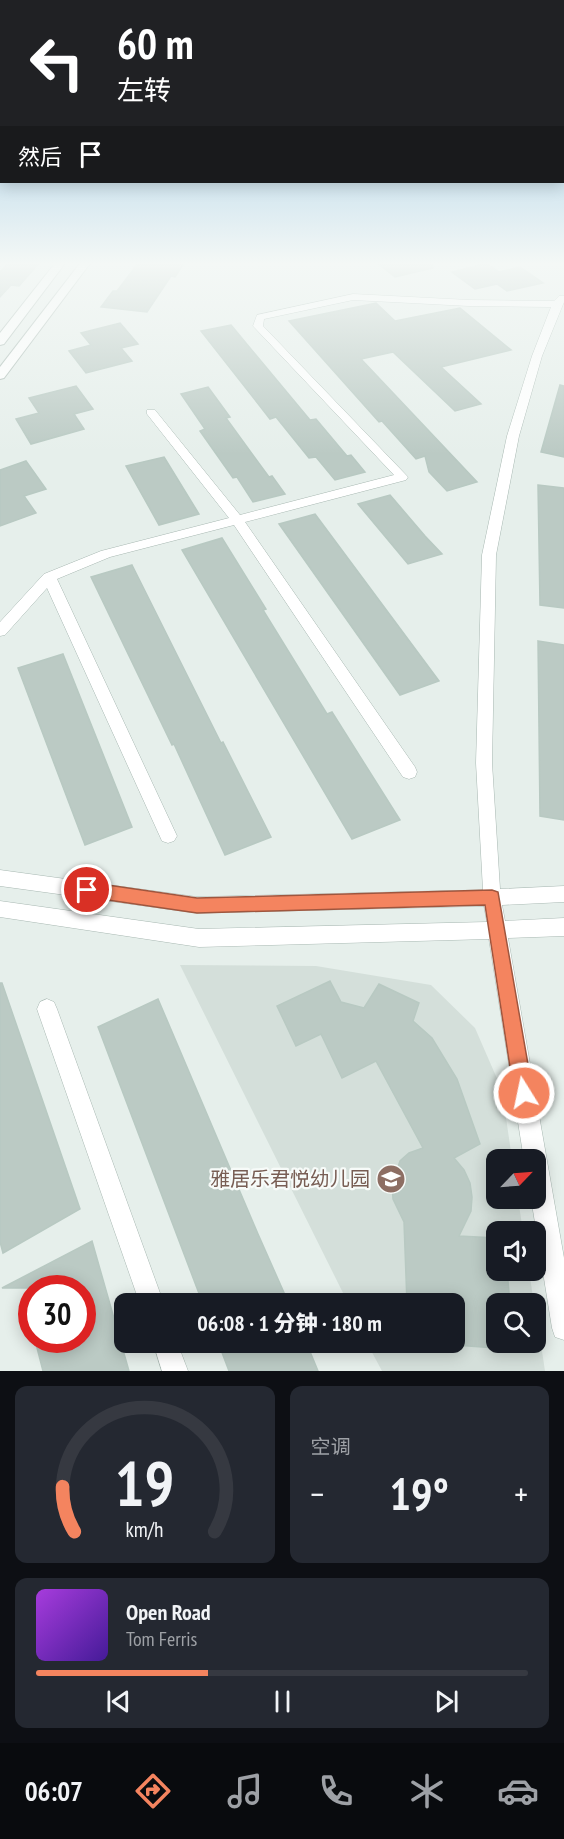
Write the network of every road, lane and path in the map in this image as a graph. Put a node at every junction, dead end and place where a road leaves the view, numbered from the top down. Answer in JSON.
{"nodes":[{"id":1,"x":12,"y":326,"type":"edge"},
{"id":2,"x":37,"y":326,"type":"edge"},
{"id":3,"x":258,"y":326,"type":"edge"},
{"id":4,"x":550,"y":326,"type":"edge"},
{"id":5,"x":0,"y":341,"type":"edge"},
{"id":6,"x":0,"y":375,"type":"edge"},
{"id":7,"x":151,"y":412,"type":"dead end"},
{"id":8,"x":237,"y":520,"type":"junction"},
{"id":9,"x":49,"y":577,"type":"junction"},
{"id":10,"x":0,"y":631,"type":"edge"},
{"id":11,"x":409,"y":772,"type":"dead end"},
{"id":12,"x":168,"y":836,"type":"dead end"},
{"id":13,"x":0,"y":878,"type":"edge"},
{"id":14,"x":564,"y":894,"type":"edge"},
{"id":15,"x":492,"y":898,"type":"junction"},
{"id":16,"x":0,"y":909,"type":"edge"},
{"id":17,"x":564,"y":927,"type":"edge"},
{"id":18,"x":498,"y":930,"type":"junction"},
{"id":19,"x":47,"y":1010,"type":"dead end"},
{"id":20,"x":533,"y":1149,"type":"edge"},
{"id":21,"x":543,"y":1209,"type":"edge"},
{"id":22,"x":148,"y":1293,"type":"edge"},
{"id":23,"x":564,"y":1328,"type":"edge"},
{"id":24,"x":169,"y":1353,"type":"edge"},
{"id":25,"x":176,"y":1371,"type":"edge"}],
"edges":[{"from":1,"to":5,"type":"street"},
{"from":2,"to":6,"type":"street"},
{"from":3,"to":8,"type":"street"},
{"from":4,"to":15,"type":"street"},
{"from":7,"to":8,"type":"street"},
{"from":8,"to":9,"type":"street"},
{"from":8,"to":11,"type":"street"},
{"from":9,"to":10,"type":"street"},
{"from":9,"to":12,"type":"street"},
{"from":13,"to":15,"type":"street"},
{"from":14,"to":15,"type":"street"},
{"from":15,"to":18,"type":"street"},
{"from":16,"to":18,"type":"street"},
{"from":17,"to":18,"type":"street"},
{"from":18,"to":20,"type":"street"},
{"from":19,"to":22,"type":"street"},
{"from":21,"to":23,"type":"street"},
{"from":24,"to":25,"type":"street"}]}
